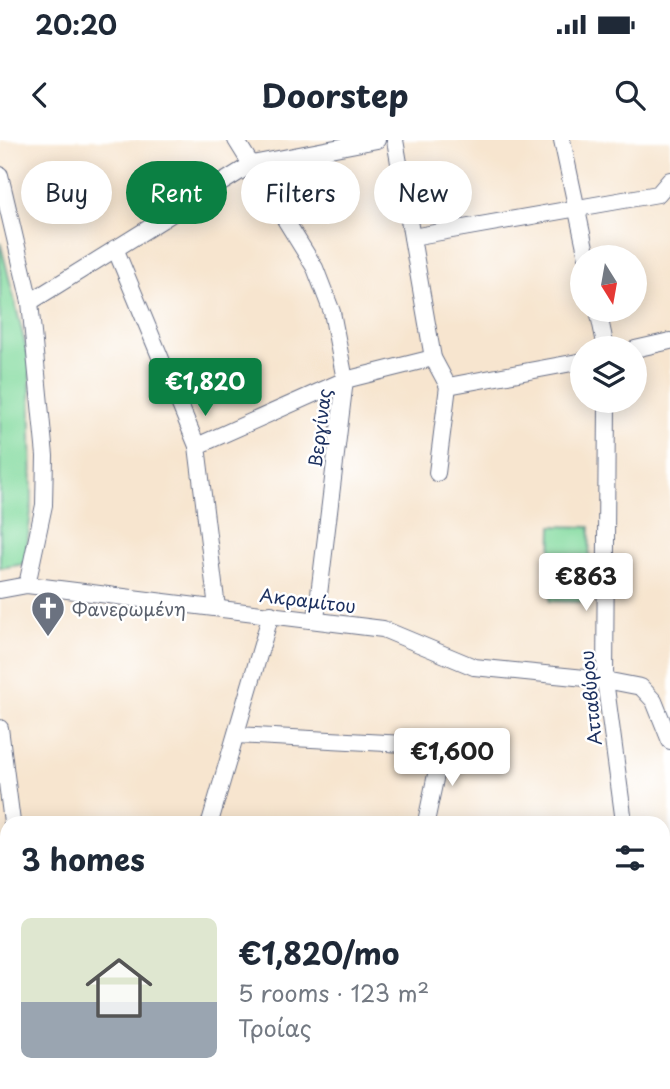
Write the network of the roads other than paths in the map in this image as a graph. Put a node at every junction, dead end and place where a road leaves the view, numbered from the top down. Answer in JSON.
{"nodes":[{"id":1,"x":236,"y":140,"type":"edge"},
{"id":2,"x":377,"y":140,"type":"edge"},
{"id":3,"x":395,"y":140,"type":"edge"},
{"id":4,"x":562,"y":140,"type":"edge"},
{"id":5,"x":250,"y":161,"type":"edge"},
{"id":6,"x":268,"y":161,"type":"edge"},
{"id":7,"x":241,"y":171,"type":"edge"},
{"id":8,"x":0,"y":174,"type":"edge"},
{"id":9,"x":670,"y":180,"type":"edge"},
{"id":10,"x":576,"y":209,"type":"junction"},
{"id":11,"x":288,"y":224,"type":"edge"},
{"id":12,"x":412,"y":237,"type":"junction"},
{"id":13,"x":584,"y":245,"type":"edge"},
{"id":14,"x":115,"y":248,"type":"junction"},
{"id":15,"x":30,"y":302,"type":"junction"},
{"id":16,"x":670,"y":341,"type":"edge"},
{"id":17,"x":647,"y":346,"type":"edge"},
{"id":18,"x":433,"y":358,"type":"junction"},
{"id":19,"x":570,"y":363,"type":"edge"},
{"id":20,"x":345,"y":380,"type":"junction"},
{"id":21,"x":448,"y":386,"type":"junction"},
{"id":22,"x":607,"y":413,"type":"edge"},
{"id":23,"x":197,"y":446,"type":"junction"},
{"id":24,"x":437,"y":472,"type":"dead end"},
{"id":25,"x":27,"y":585,"type":"junction"},
{"id":26,"x":0,"y":590,"type":"edge"},
{"id":27,"x":217,"y":608,"type":"junction"},
{"id":28,"x":271,"y":614,"type":"junction"},
{"id":29,"x":316,"y":619,"type":"junction"},
{"id":30,"x":605,"y":680,"type":"junction"},
{"id":31,"x":0,"y":728,"type":"edge"},
{"id":32,"x":236,"y":735,"type":"junction"},
{"id":33,"x":670,"y":741,"type":"edge"},
{"id":34,"x":11,"y":816,"type":"edge"},
{"id":35,"x":212,"y":816,"type":"edge"},
{"id":36,"x":427,"y":816,"type":"edge"},
{"id":37,"x":623,"y":816,"type":"edge"}],
"edges":[{"from":1,"to":5,"type":"street","name":"Βεργίνας"},
{"from":2,"to":6,"type":"street"},
{"from":3,"to":12,"type":"street"},
{"from":4,"to":10,"type":"street"},
{"from":7,"to":14,"type":"street"},
{"from":8,"to":15,"type":"street"},
{"from":9,"to":10,"type":"street"},
{"from":10,"to":12,"type":"street"},
{"from":10,"to":13,"type":"street"},
{"from":11,"to":20,"type":"street","name":"Βεργίνας"},
{"from":12,"to":18,"type":"street"},
{"from":14,"to":15,"type":"street"},
{"from":14,"to":23,"type":"street"},
{"from":15,"to":25,"type":"street"},
{"from":16,"to":17,"type":"street"},
{"from":18,"to":20,"type":"street"},
{"from":18,"to":21,"type":"street"},
{"from":19,"to":21,"type":"street"},
{"from":20,"to":23,"type":"street"},
{"from":20,"to":29,"type":"street","name":"Βεργίνας"},
{"from":21,"to":24,"type":"street"},
{"from":22,"to":30,"type":"street","name":"Ατταβύρου"},
{"from":23,"to":27,"type":"street"},
{"from":25,"to":26,"type":"street","name":"Ακραμίτου"},
{"from":25,"to":27,"type":"street","name":"Ακραμίτου"},
{"from":27,"to":28,"type":"street","name":"Ακραμίτου"},
{"from":28,"to":29,"type":"street","name":"Ακραμίτου"},
{"from":28,"to":32,"type":"street"},
{"from":29,"to":30,"type":"street","name":"Ακραμίτου"},
{"from":30,"to":33,"type":"street","name":"Ακραμίτου"},
{"from":30,"to":37,"type":"street","name":"Ατταβύρου"},
{"from":31,"to":34,"type":"street"},
{"from":32,"to":35,"type":"street"},
{"from":32,"to":36,"type":"street"}]}
